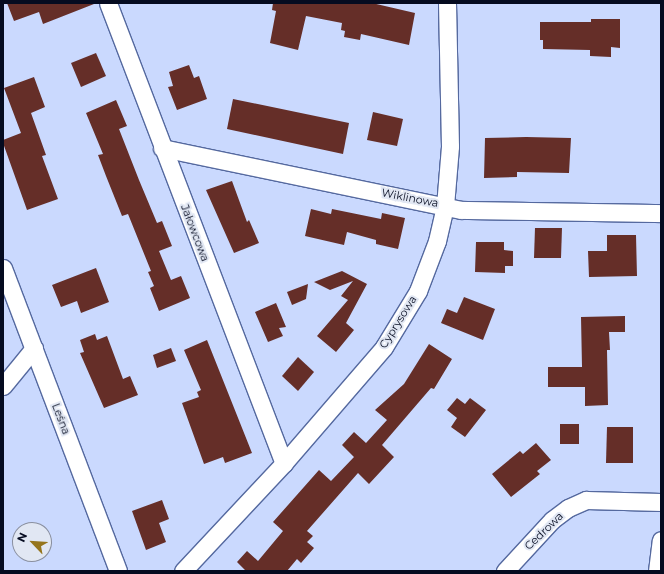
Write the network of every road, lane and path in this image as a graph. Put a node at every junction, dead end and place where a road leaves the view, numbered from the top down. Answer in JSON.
{"nodes":[{"id":1,"x":108,"y":3,"type":"edge"},
{"id":2,"x":447,"y":3,"type":"edge"},
{"id":3,"x":162,"y":148,"type":"junction"},
{"id":4,"x":445,"y":206,"type":"junction"},
{"id":5,"x":661,"y":214,"type":"edge"},
{"id":6,"x":3,"y":268,"type":"edge"},
{"id":7,"x":34,"y":348,"type":"junction"},
{"id":8,"x":3,"y":386,"type":"edge"},
{"id":9,"x":284,"y":463,"type":"junction"},
{"id":10,"x":661,"y":502,"type":"edge"},
{"id":11,"x":661,"y":540,"type":"edge"},
{"id":12,"x":118,"y":571,"type":"edge"},
{"id":13,"x":183,"y":571,"type":"edge"},
{"id":14,"x":505,"y":571,"type":"edge"},
{"id":15,"x":658,"y":571,"type":"edge"}],
"edges":[{"from":1,"to":3,"type":"street","name":"Jałowcowa"},
{"from":2,"to":4,"type":"street","name":"Cyprysowa"},
{"from":3,"to":4,"type":"street","name":"Wiklinowa"},
{"from":3,"to":9,"type":"street","name":"Jałowcowa"},
{"from":4,"to":5,"type":"street","name":"Wiklinowa"},
{"from":4,"to":9,"type":"street","name":"Cyprysowa"},
{"from":6,"to":7,"type":"street","name":"Leśna"},
{"from":7,"to":8,"type":"street"},
{"from":7,"to":12,"type":"street","name":"Leśna"},
{"from":9,"to":13,"type":"street","name":"Cyprysowa"},
{"from":10,"to":14,"type":"street","name":"Cedrowa"},
{"from":11,"to":15,"type":"street"}]}
